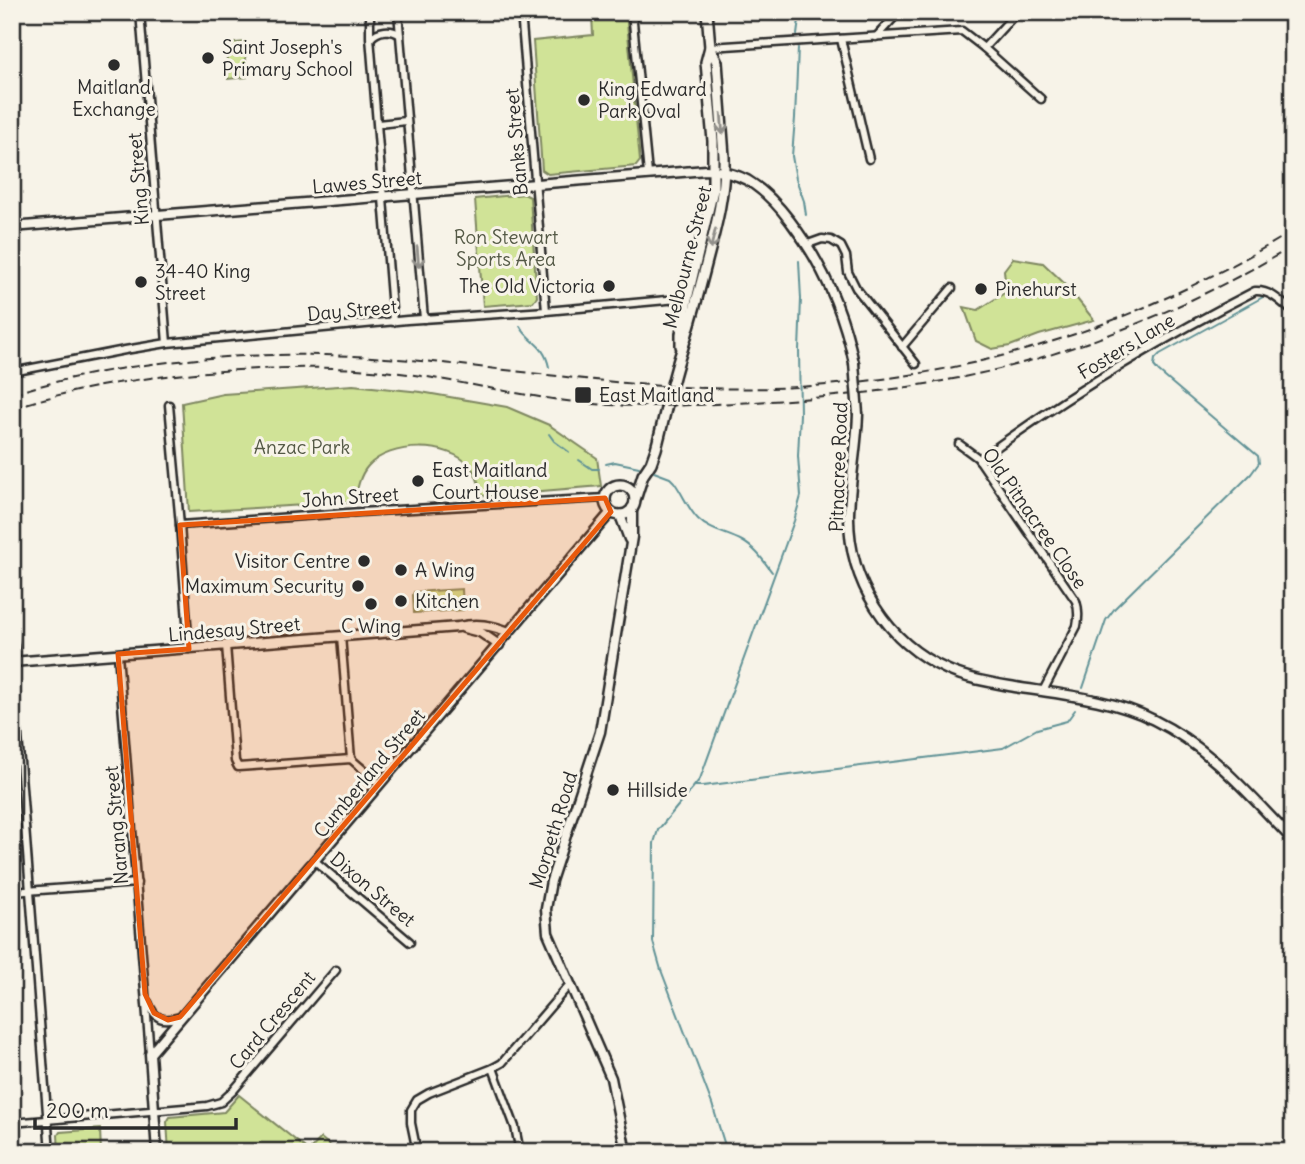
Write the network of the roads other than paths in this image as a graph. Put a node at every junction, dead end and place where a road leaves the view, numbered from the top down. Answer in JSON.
{"nodes":[{"id":1,"x":140,"y":12,"type":"edge"},
{"id":2,"x":370,"y":12,"type":"edge"},
{"id":3,"x":398,"y":12,"type":"edge"},
{"id":4,"x":521,"y":12,"type":"edge"},
{"id":5,"x":632,"y":12,"type":"edge"},
{"id":6,"x":707,"y":12,"type":"edge"},
{"id":7,"x":899,"y":12,"type":"edge"},
{"id":8,"x":1017,"y":12,"type":"edge"},
{"id":9,"x":400,"y":35,"type":"junction"},
{"id":10,"x":876,"y":37,"type":"junction"},
{"id":11,"x":371,"y":38,"type":"junction"},
{"id":12,"x":841,"y":39,"type":"junction"},
{"id":13,"x":710,"y":47,"type":"junction"},
{"id":14,"x":984,"y":48,"type":"junction"},
{"id":15,"x":1041,"y":99,"type":"dead end"},
{"id":16,"x":406,"y":121,"type":"junction"},
{"id":17,"x":378,"y":124,"type":"junction"},
{"id":18,"x":869,"y":159,"type":"dead end"},
{"id":19,"x":714,"y":170,"type":"junction"},
{"id":20,"x":724,"y":172,"type":"junction"},
{"id":21,"x":648,"y":174,"type":"junction"},
{"id":22,"x":536,"y":183,"type":"junction"},
{"id":23,"x":412,"y":194,"type":"junction"},
{"id":24,"x":383,"y":197,"type":"junction"},
{"id":25,"x":157,"y":214,"type":"junction"},
{"id":26,"x":12,"y":227,"type":"edge"},
{"id":27,"x":808,"y":244,"type":"junction"},
{"id":28,"x":952,"y":288,"type":"dead end"},
{"id":29,"x":692,"y":300,"type":"junction"},
{"id":30,"x":546,"y":311,"type":"junction"},
{"id":31,"x":1293,"y":312,"type":"edge"},
{"id":32,"x":424,"y":319,"type":"junction"},
{"id":33,"x":393,"y":322,"type":"junction"},
{"id":34,"x":167,"y":343,"type":"junction"},
{"id":35,"x":902,"y":347,"type":"junction"},
{"id":36,"x":916,"y":364,"type":"dead end"},
{"id":37,"x":12,"y":372,"type":"edge"},
{"id":38,"x":169,"y":405,"type":"dead end"},
{"id":39,"x":959,"y":444,"type":"dead end"},
{"id":40,"x":979,"y":460,"type":"junction"},
{"id":41,"x":643,"y":475,"type":"junction"},
{"id":42,"x":619,"y":485,"type":"junction"},
{"id":43,"x":605,"y":498,"type":"junction"},
{"id":44,"x":634,"y":504,"type":"junction"},
{"id":45,"x":616,"y":514,"type":"junction"},
{"id":46,"x":180,"y":525,"type":"junction"},
{"id":47,"x":630,"y":548,"type":"junction"},
{"id":48,"x":12,"y":626,"type":"edge"},
{"id":49,"x":457,"y":627,"type":"junction"},
{"id":50,"x":509,"y":632,"type":"junction"},
{"id":51,"x":341,"y":636,"type":"junction"},
{"id":52,"x":226,"y":645,"type":"junction"},
{"id":53,"x":499,"y":645,"type":"junction"},
{"id":54,"x":189,"y":649,"type":"junction"},
{"id":55,"x":118,"y":654,"type":"junction"},
{"id":56,"x":13,"y":662,"type":"edge"},
{"id":57,"x":1043,"y":691,"type":"junction"},
{"id":58,"x":351,"y":760,"type":"junction"},
{"id":59,"x":380,"y":785,"type":"junction"},
{"id":60,"x":1293,"y":840,"type":"edge"},
{"id":61,"x":315,"y":861,"type":"junction"},
{"id":62,"x":137,"y":883,"type":"junction"},
{"id":63,"x":31,"y":891,"type":"junction"},
{"id":64,"x":12,"y":892,"type":"edge"},
{"id":65,"x":410,"y":942,"type":"dead end"},
{"id":66,"x":336,"y":970,"type":"dead end"},
{"id":67,"x":570,"y":984,"type":"junction"},
{"id":68,"x":145,"y":994,"type":"junction"},
{"id":69,"x":180,"y":1017,"type":"junction"},
{"id":70,"x":150,"y":1054,"type":"junction"},
{"id":71,"x":493,"y":1068,"type":"junction"},
{"id":72,"x":154,"y":1111,"type":"junction"},
{"id":73,"x":48,"y":1121,"type":"junction"},
{"id":74,"x":12,"y":1123,"type":"edge"},
{"id":75,"x":50,"y":1152,"type":"edge"},
{"id":76,"x":157,"y":1152,"type":"edge"},
{"id":77,"x":417,"y":1152,"type":"edge"},
{"id":78,"x":520,"y":1152,"type":"edge"},
{"id":79,"x":626,"y":1152,"type":"edge"}],
"edges":[{"from":1,"to":25,"type":"street","name":"King Street"},
{"from":2,"to":11,"type":"street"},
{"from":3,"to":9,"type":"street"},
{"from":4,"to":22,"type":"street","name":"Banks Street"},
{"from":5,"to":21,"type":"street"},
{"from":6,"to":13,"type":"main road","name":"Melbourne Street"},
{"from":7,"to":10,"type":"street"},
{"from":8,"to":14,"type":"street"},
{"from":9,"to":11,"type":"street"},
{"from":9,"to":16,"type":"street"},
{"from":10,"to":12,"type":"street"},
{"from":10,"to":14,"type":"street"},
{"from":11,"to":17,"type":"street"},
{"from":12,"to":13,"type":"street"},
{"from":12,"to":18,"type":"street"},
{"from":13,"to":19,"type":"main road","name":"Melbourne Street"},
{"from":13,"to":20,"type":"main road","name":"Melbourne Street","one_way":true},
{"from":14,"to":15,"type":"street"},
{"from":16,"to":17,"type":"street"},
{"from":16,"to":23,"type":"street"},
{"from":17,"to":24,"type":"street"},
{"from":19,"to":20,"type":"main road","name":"Lawes Street"},
{"from":19,"to":21,"type":"main road","name":"Lawes Street"},
{"from":19,"to":29,"type":"main road","name":"Melbourne Street"},
{"from":20,"to":27,"type":"main road","name":"Pitnacree Road"},
{"from":20,"to":29,"type":"main road","name":"Melbourne Street","one_way":true},
{"from":21,"to":22,"type":"main road","name":"Lawes Street"},
{"from":22,"to":23,"type":"main road","name":"Lawes Street"},
{"from":22,"to":30,"type":"street","name":"Banks Street"},
{"from":23,"to":24,"type":"main road","name":"Lawes Street"},
{"from":23,"to":32,"type":"street","one_way":true},
{"from":24,"to":25,"type":"main road","name":"Lawes Street"},
{"from":24,"to":33,"type":"street"},
{"from":25,"to":26,"type":"main road","name":"Lawes Street"},
{"from":25,"to":34,"type":"street","name":"King Street"},
{"from":27,"to":35,"type":"street"},
{"from":27,"to":57,"type":"main road","name":"Pitnacree Road","bridge":true},
{"from":28,"to":35,"type":"street"},
{"from":29,"to":30,"type":"street","name":"Day Street"},
{"from":29,"to":41,"type":"main road","name":"Melbourne Street"},
{"from":30,"to":32,"type":"street","name":"Day Street"},
{"from":31,"to":40,"type":"street","name":"Fosters Lane"},
{"from":32,"to":33,"type":"street","name":"Day Street"},
{"from":33,"to":34,"type":"street","name":"Day Street"},
{"from":34,"to":37,"type":"street","name":"Day Street"},
{"from":35,"to":36,"type":"street"},
{"from":38,"to":46,"type":"street"},
{"from":39,"to":40,"type":"street","name":"Old Pitnacree Close"},
{"from":40,"to":57,"type":"street","name":"Old Pitnacree Close"},
{"from":41,"to":42,"type":"main road"},
{"from":41,"to":44,"type":"main road","name":"Melbourne Street"},
{"from":42,"to":43,"type":"main road"},
{"from":42,"to":44,"type":"main road"},
{"from":43,"to":45,"type":"main road"},
{"from":43,"to":46,"type":"street","name":"John Street"},
{"from":44,"to":45,"type":"main road"},
{"from":44,"to":47,"type":"main road","name":"Morpeth Road"},
{"from":45,"to":47,"type":"main road","name":"Morpeth Road"},
{"from":45,"to":50,"type":"main road","name":"Cumberland Street"},
{"from":46,"to":54,"type":"street"},
{"from":47,"to":67,"type":"main road","name":"Morpeth Road"},
{"from":48,"to":56,"type":"street"},
{"from":49,"to":50,"type":"main road","name":"Lindesay Street"},
{"from":49,"to":51,"type":"main road","name":"Lindesay Street"},
{"from":49,"to":53,"type":"main road","name":"Lindesay Street"},
{"from":50,"to":53,"type":"main road","name":"Cumberland Street"},
{"from":51,"to":52,"type":"main road","name":"Lindesay Street"},
{"from":51,"to":58,"type":"street"},
{"from":52,"to":54,"type":"main road","name":"Lindesay Street"},
{"from":52,"to":58,"type":"street"},
{"from":53,"to":59,"type":"main road","name":"Cumberland Street"},
{"from":54,"to":55,"type":"main road","name":"Lindesay Street"},
{"from":55,"to":56,"type":"main road","name":"Lindesay Street"},
{"from":55,"to":62,"type":"street","name":"Narang Street"},
{"from":56,"to":63,"type":"street"},
{"from":57,"to":60,"type":"main road","name":"Pitnacree Road"},
{"from":58,"to":59,"type":"street"},
{"from":59,"to":61,"type":"main road","name":"Cumberland Street"},
{"from":61,"to":65,"type":"street","name":"Dixon Street"},
{"from":61,"to":69,"type":"main road","name":"Cumberland Street"},
{"from":62,"to":63,"type":"street"},
{"from":62,"to":68,"type":"street","name":"Narang Street"},
{"from":63,"to":64,"type":"street"},
{"from":63,"to":73,"type":"street"},
{"from":66,"to":72,"type":"street","name":"Card Crescent"},
{"from":67,"to":71,"type":"street"},
{"from":67,"to":79,"type":"main road","name":"Morpeth Road"},
{"from":68,"to":69,"type":"street"},
{"from":68,"to":70,"type":"street","name":"Narang Street"},
{"from":69,"to":70,"type":"main road","name":"Cumberland Street"},
{"from":70,"to":72,"type":"main road","name":"Narang Street"},
{"from":71,"to":77,"type":"street"},
{"from":71,"to":78,"type":"street"},
{"from":72,"to":73,"type":"street","name":"Card Crescent"},
{"from":72,"to":76,"type":"main road","name":"Narang Street"},
{"from":73,"to":74,"type":"street","name":"Card Crescent"},
{"from":73,"to":75,"type":"street"}]}
